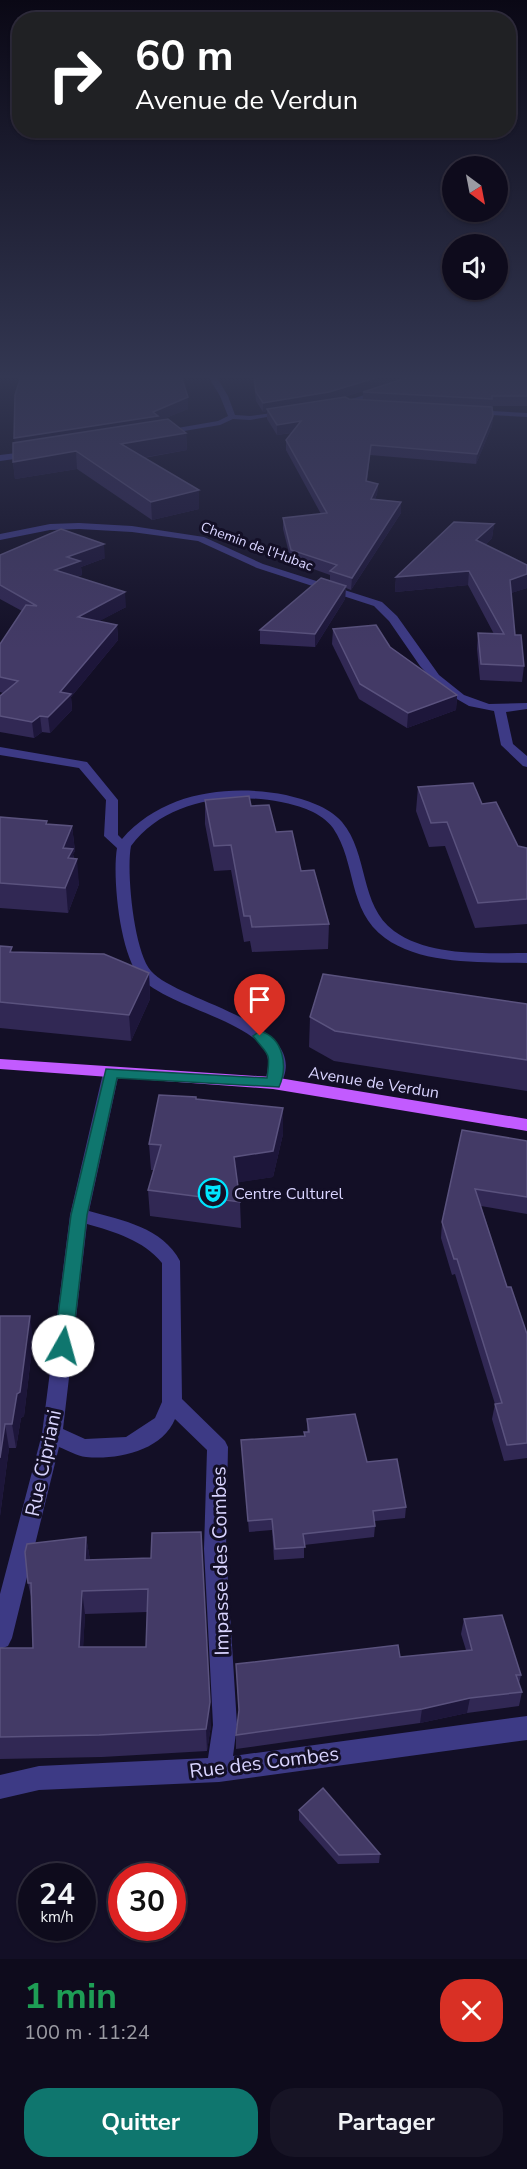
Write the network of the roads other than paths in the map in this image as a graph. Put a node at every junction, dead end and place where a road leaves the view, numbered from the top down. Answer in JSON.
{"nodes":[{"id":1,"x":0,"y":537,"type":"edge"},
{"id":2,"x":527,"y":706,"type":"edge"},
{"id":3,"x":500,"y":710,"type":"junction"},
{"id":4,"x":0,"y":751,"type":"edge"},
{"id":5,"x":527,"y":763,"type":"edge"},
{"id":6,"x":124,"y":847,"type":"junction"},
{"id":7,"x":527,"y":958,"type":"edge"},
{"id":8,"x":0,"y":1064,"type":"edge"},
{"id":9,"x":111,"y":1073,"type":"junction"},
{"id":10,"x":273,"y":1083,"type":"junction"},
{"id":11,"x":527,"y":1125,"type":"edge"},
{"id":12,"x":79,"y":1215,"type":"junction"},
{"id":13,"x":172,"y":1402,"type":"junction"},
{"id":14,"x":52,"y":1434,"type":"junction"},
{"id":15,"x":0,"y":1638,"type":"edge"},
{"id":16,"x":527,"y":1728,"type":"edge"},
{"id":17,"x":219,"y":1770,"type":"junction"},
{"id":18,"x":0,"y":1787,"type":"edge"}],
"edges":[{"from":1,"to":3,"type":"street","name":"Chemin de l'Hubac"},
{"from":2,"to":3,"type":"street","name":"Chemin de l'Hubac"},
{"from":3,"to":5,"type":"street"},
{"from":4,"to":6,"type":"street"},
{"from":6,"to":7,"type":"street"},
{"from":6,"to":10,"type":"street"},
{"from":8,"to":9,"type":"main road","name":"Avenue de Verdun"},
{"from":9,"to":10,"type":"main road","name":"Avenue de Verdun"},
{"from":9,"to":12,"type":"street","name":"Rue Cipriani"},
{"from":10,"to":11,"type":"main road","name":"Avenue de Verdun"},
{"from":12,"to":13,"type":"street"},
{"from":12,"to":14,"type":"street","name":"Rue Cipriani"},
{"from":13,"to":14,"type":"street"},
{"from":13,"to":17,"type":"street","name":"Impasse des Combes"},
{"from":14,"to":15,"type":"street","name":"Rue Cipriani"},
{"from":16,"to":17,"type":"street","name":"Rue des Combes"},
{"from":17,"to":18,"type":"street","name":"Rue des Combes"}]}
